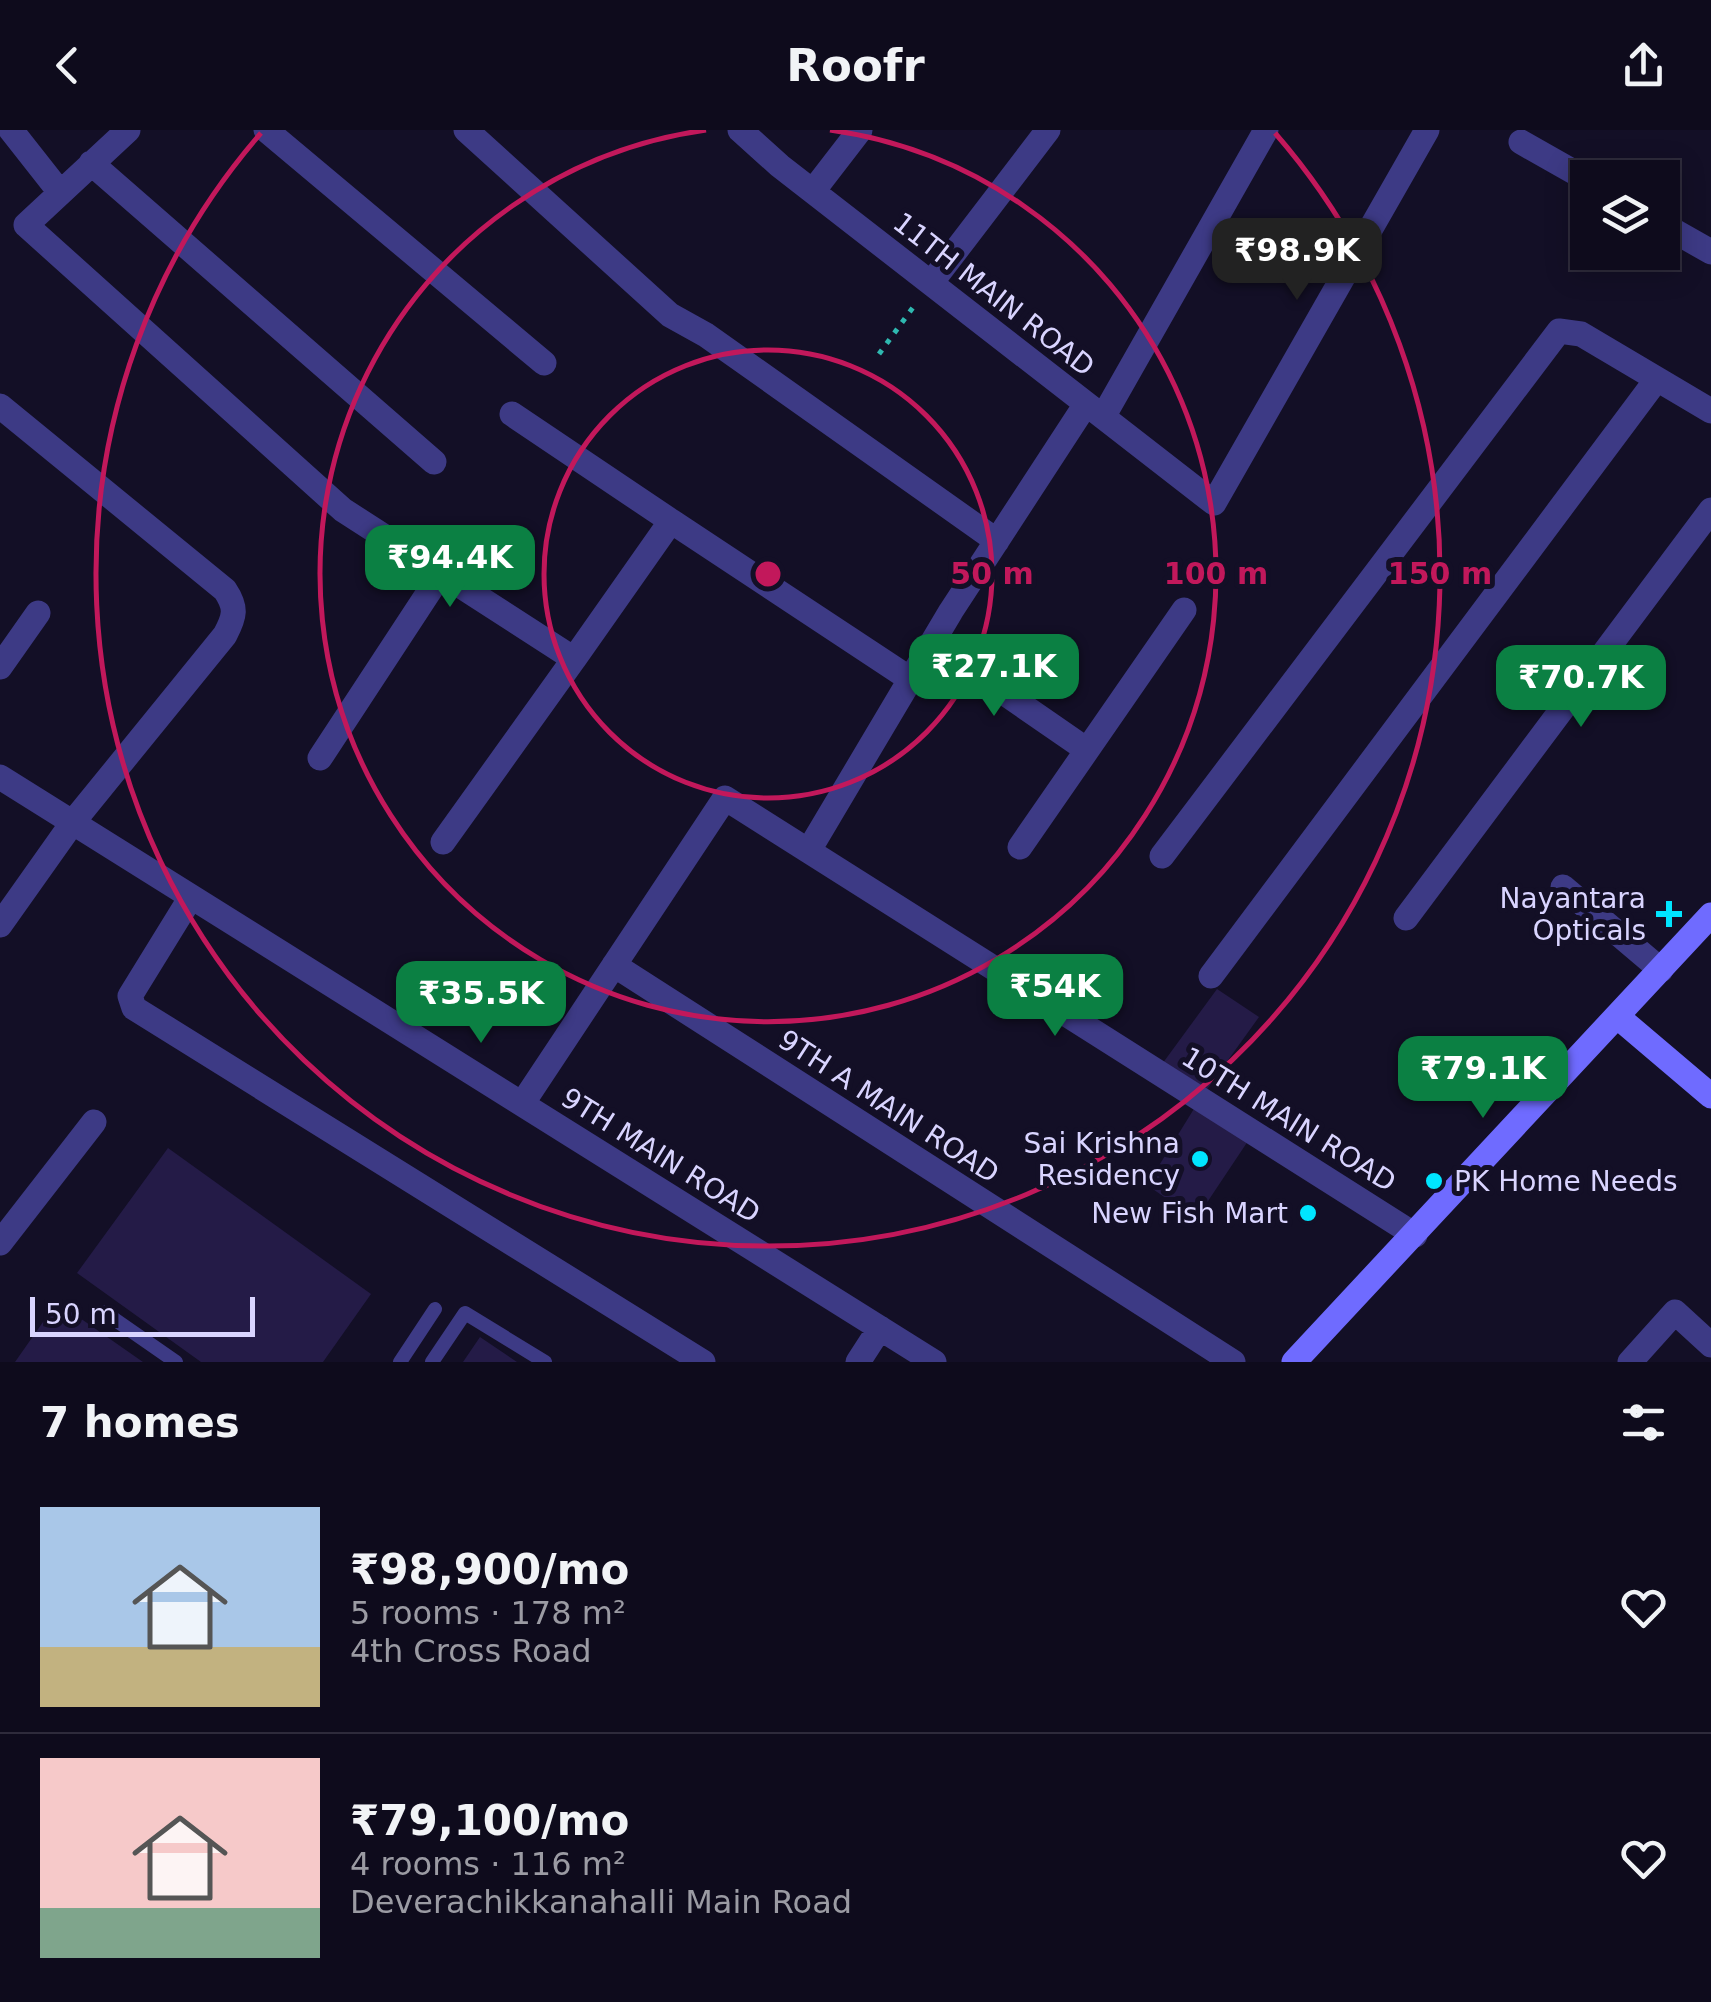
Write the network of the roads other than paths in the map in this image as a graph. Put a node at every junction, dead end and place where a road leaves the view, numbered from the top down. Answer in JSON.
{"nodes":[{"id":1,"x":11,"y":130,"type":"edge"},
{"id":2,"x":128,"y":130,"type":"edge"},
{"id":3,"x":266,"y":130,"type":"edge"},
{"id":4,"x":466,"y":130,"type":"edge"},
{"id":5,"x":740,"y":130,"type":"edge"},
{"id":6,"x":860,"y":130,"type":"edge"},
{"id":7,"x":1048,"y":130,"type":"edge"},
{"id":8,"x":1266,"y":130,"type":"edge"},
{"id":9,"x":1428,"y":130,"type":"edge"},
{"id":10,"x":1521,"y":142,"type":"dead end"},
{"id":11,"x":91,"y":163,"type":"junction"},
{"id":12,"x":1570,"y":170,"type":"edge"},
{"id":13,"x":60,"y":191,"type":"junction"},
{"id":14,"x":813,"y":192,"type":"junction"},
{"id":15,"x":1680,"y":234,"type":"edge"},
{"id":16,"x":1711,"y":252,"type":"edge"},
{"id":17,"x":931,"y":283,"type":"junction"},
{"id":18,"x":544,"y":363,"type":"dead end"},
{"id":19,"x":1657,"y":379,"type":"junction"},
{"id":20,"x":0,"y":406,"type":"edge"},
{"id":21,"x":1094,"y":410,"type":"junction"},
{"id":22,"x":1711,"y":411,"type":"edge"},
{"id":23,"x":512,"y":414,"type":"dead end"},
{"id":24,"x":434,"y":462,"type":"dead end"},
{"id":25,"x":1711,"y":510,"type":"edge"},
{"id":26,"x":671,"y":521,"type":"junction"},
{"id":27,"x":997,"y":541,"type":"junction"},
{"id":28,"x":442,"y":572,"type":"junction"},
{"id":29,"x":1184,"y":610,"type":"dead end"},
{"id":30,"x":38,"y":613,"type":"dead end"},
{"id":31,"x":932,"y":642,"type":"junction"},
{"id":32,"x":574,"y":659,"type":"junction"},
{"id":33,"x":0,"y":667,"type":"edge"},
{"id":34,"x":910,"y":679,"type":"junction"},
{"id":35,"x":1088,"y":750,"type":"junction"},
{"id":36,"x":320,"y":758,"type":"dead end"},
{"id":37,"x":0,"y":776,"type":"edge"},
{"id":38,"x":72,"y":822,"type":"junction"},
{"id":39,"x":443,"y":842,"type":"dead end"},
{"id":40,"x":1020,"y":848,"type":"dead end"},
{"id":41,"x":809,"y":850,"type":"junction"},
{"id":42,"x":1162,"y":856,"type":"dead end"},
{"id":43,"x":1563,"y":887,"type":"dead end"},
{"id":44,"x":192,"y":897,"type":"junction"},
{"id":45,"x":1711,"y":915,"type":"edge"},
{"id":46,"x":1406,"y":918,"type":"dead end"},
{"id":47,"x":0,"y":925,"type":"edge"},
{"id":48,"x":614,"y":966,"type":"junction"},
{"id":49,"x":1661,"y":970,"type":"junction"},
{"id":50,"x":1211,"y":976,"type":"dead end"},
{"id":51,"x":1618,"y":1017,"type":"junction"},
{"id":52,"x":1711,"y":1096,"type":"edge"},
{"id":53,"x":522,"y":1104,"type":"junction"},
{"id":54,"x":94,"y":1122,"type":"dead end"},
{"id":55,"x":1415,"y":1235,"type":"junction"},
{"id":56,"x":0,"y":1243,"type":"edge"},
{"id":57,"x":435,"y":1309,"type":"dead end"},
{"id":58,"x":104,"y":1312,"type":"dead end"},
{"id":59,"x":880,"y":1328,"type":"junction"},
{"id":60,"x":1711,"y":1345,"type":"edge"},
{"id":61,"x":176,"y":1362,"type":"edge"},
{"id":62,"x":400,"y":1362,"type":"edge"},
{"id":63,"x":432,"y":1362,"type":"edge"},
{"id":64,"x":546,"y":1362,"type":"edge"},
{"id":65,"x":703,"y":1362,"type":"edge"},
{"id":66,"x":858,"y":1362,"type":"edge"},
{"id":67,"x":934,"y":1362,"type":"edge"},
{"id":68,"x":1233,"y":1362,"type":"edge"},
{"id":69,"x":1294,"y":1362,"type":"edge"},
{"id":70,"x":1630,"y":1362,"type":"edge"}],
"edges":[{"from":1,"to":13,"type":"street"},
{"from":2,"to":11,"type":"street"},
{"from":3,"to":18,"type":"street"},
{"from":4,"to":27,"type":"street"},
{"from":5,"to":14,"type":"street","name":"11TH MAIN ROAD"},
{"from":6,"to":14,"type":"street"},
{"from":7,"to":17,"type":"street"},
{"from":8,"to":21,"type":"street"},
{"from":9,"to":21,"type":"street","name":"11TH MAIN ROAD"},
{"from":10,"to":12,"type":"street"},
{"from":11,"to":13,"type":"street"},
{"from":11,"to":24,"type":"street"},
{"from":13,"to":28,"type":"street"},
{"from":14,"to":17,"type":"street","name":"11TH MAIN ROAD"},
{"from":15,"to":16,"type":"street"},
{"from":17,"to":21,"type":"street","name":"11TH MAIN ROAD"},
{"from":19,"to":22,"type":"street"},
{"from":19,"to":42,"type":"street"},
{"from":19,"to":50,"type":"street"},
{"from":20,"to":38,"type":"street"},
{"from":21,"to":27,"type":"street"},
{"from":23,"to":26,"type":"street"},
{"from":25,"to":46,"type":"street"},
{"from":26,"to":32,"type":"street"},
{"from":26,"to":34,"type":"street"},
{"from":27,"to":31,"type":"street"},
{"from":28,"to":32,"type":"street"},
{"from":28,"to":36,"type":"street"},
{"from":29,"to":35,"type":"street"},
{"from":30,"to":33,"type":"street"},
{"from":31,"to":34,"type":"street"},
{"from":31,"to":35,"type":"street"},
{"from":32,"to":39,"type":"street"},
{"from":34,"to":41,"type":"street"},
{"from":35,"to":40,"type":"street"},
{"from":37,"to":38,"type":"street","name":"9TH MAIN ROAD"},
{"from":38,"to":44,"type":"street","name":"9TH MAIN ROAD"},
{"from":38,"to":47,"type":"street"},
{"from":41,"to":48,"type":"street","name":"10TH MAIN ROAD"},
{"from":41,"to":55,"type":"street","name":"10TH MAIN ROAD"},
{"from":43,"to":49,"type":"street"},
{"from":44,"to":53,"type":"street","name":"9TH MAIN ROAD"},
{"from":44,"to":65,"type":"street"},
{"from":45,"to":49,"type":"street"},
{"from":48,"to":53,"type":"street"},
{"from":48,"to":68,"type":"street","name":"9TH A MAIN ROAD"},
{"from":49,"to":51,"type":"street"},
{"from":51,"to":52,"type":"street"},
{"from":51,"to":55,"type":"street"},
{"from":53,"to":59,"type":"street","name":"9TH MAIN ROAD"},
{"from":54,"to":56,"type":"street"},
{"from":55,"to":69,"type":"street"},
{"from":57,"to":62,"type":"lane"},
{"from":58,"to":61,"type":"lane"},
{"from":59,"to":66,"type":"street"},
{"from":59,"to":67,"type":"street","name":"9TH MAIN ROAD"},
{"from":60,"to":70,"type":"street"},
{"from":63,"to":64,"type":"lane"}]}
